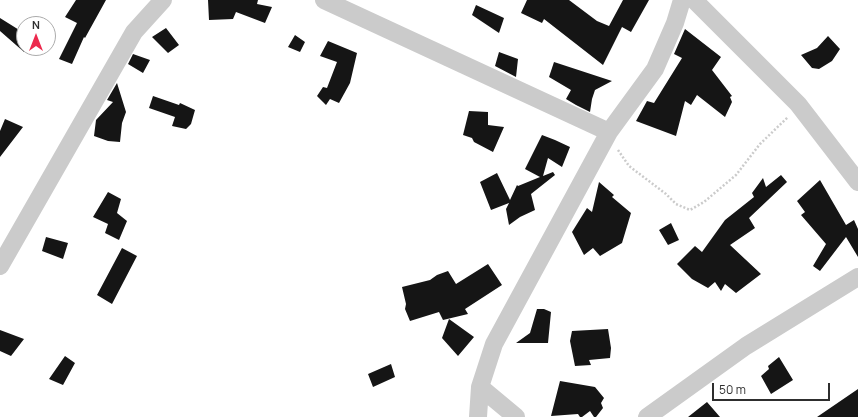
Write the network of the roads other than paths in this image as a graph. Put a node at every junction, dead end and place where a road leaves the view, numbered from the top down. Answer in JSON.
{"nodes":[{"id":1,"x":163,"y":0,"type":"edge"},
{"id":2,"x":324,"y":0,"type":"edge"},
{"id":3,"x":682,"y":0,"type":"edge"},
{"id":4,"x":694,"y":0,"type":"edge"},
{"id":5,"x":609,"y":132,"type":"junction"},
{"id":6,"x":858,"y":182,"type":"edge"},
{"id":7,"x":0,"y":266,"type":"edge"},
{"id":8,"x":858,"y":277,"type":"edge"},
{"id":9,"x":480,"y":386,"type":"junction"},
{"id":10,"x":478,"y":417,"type":"edge"},
{"id":11,"x":516,"y":417,"type":"edge"},
{"id":12,"x":647,"y":417,"type":"edge"}],
"edges":[{"from":1,"to":7,"type":"street"},
{"from":2,"to":5,"type":"street"},
{"from":3,"to":5,"type":"street"},
{"from":4,"to":6,"type":"street"},
{"from":5,"to":9,"type":"street"},
{"from":8,"to":12,"type":"street"},
{"from":9,"to":10,"type":"street"},
{"from":9,"to":11,"type":"street"}]}
